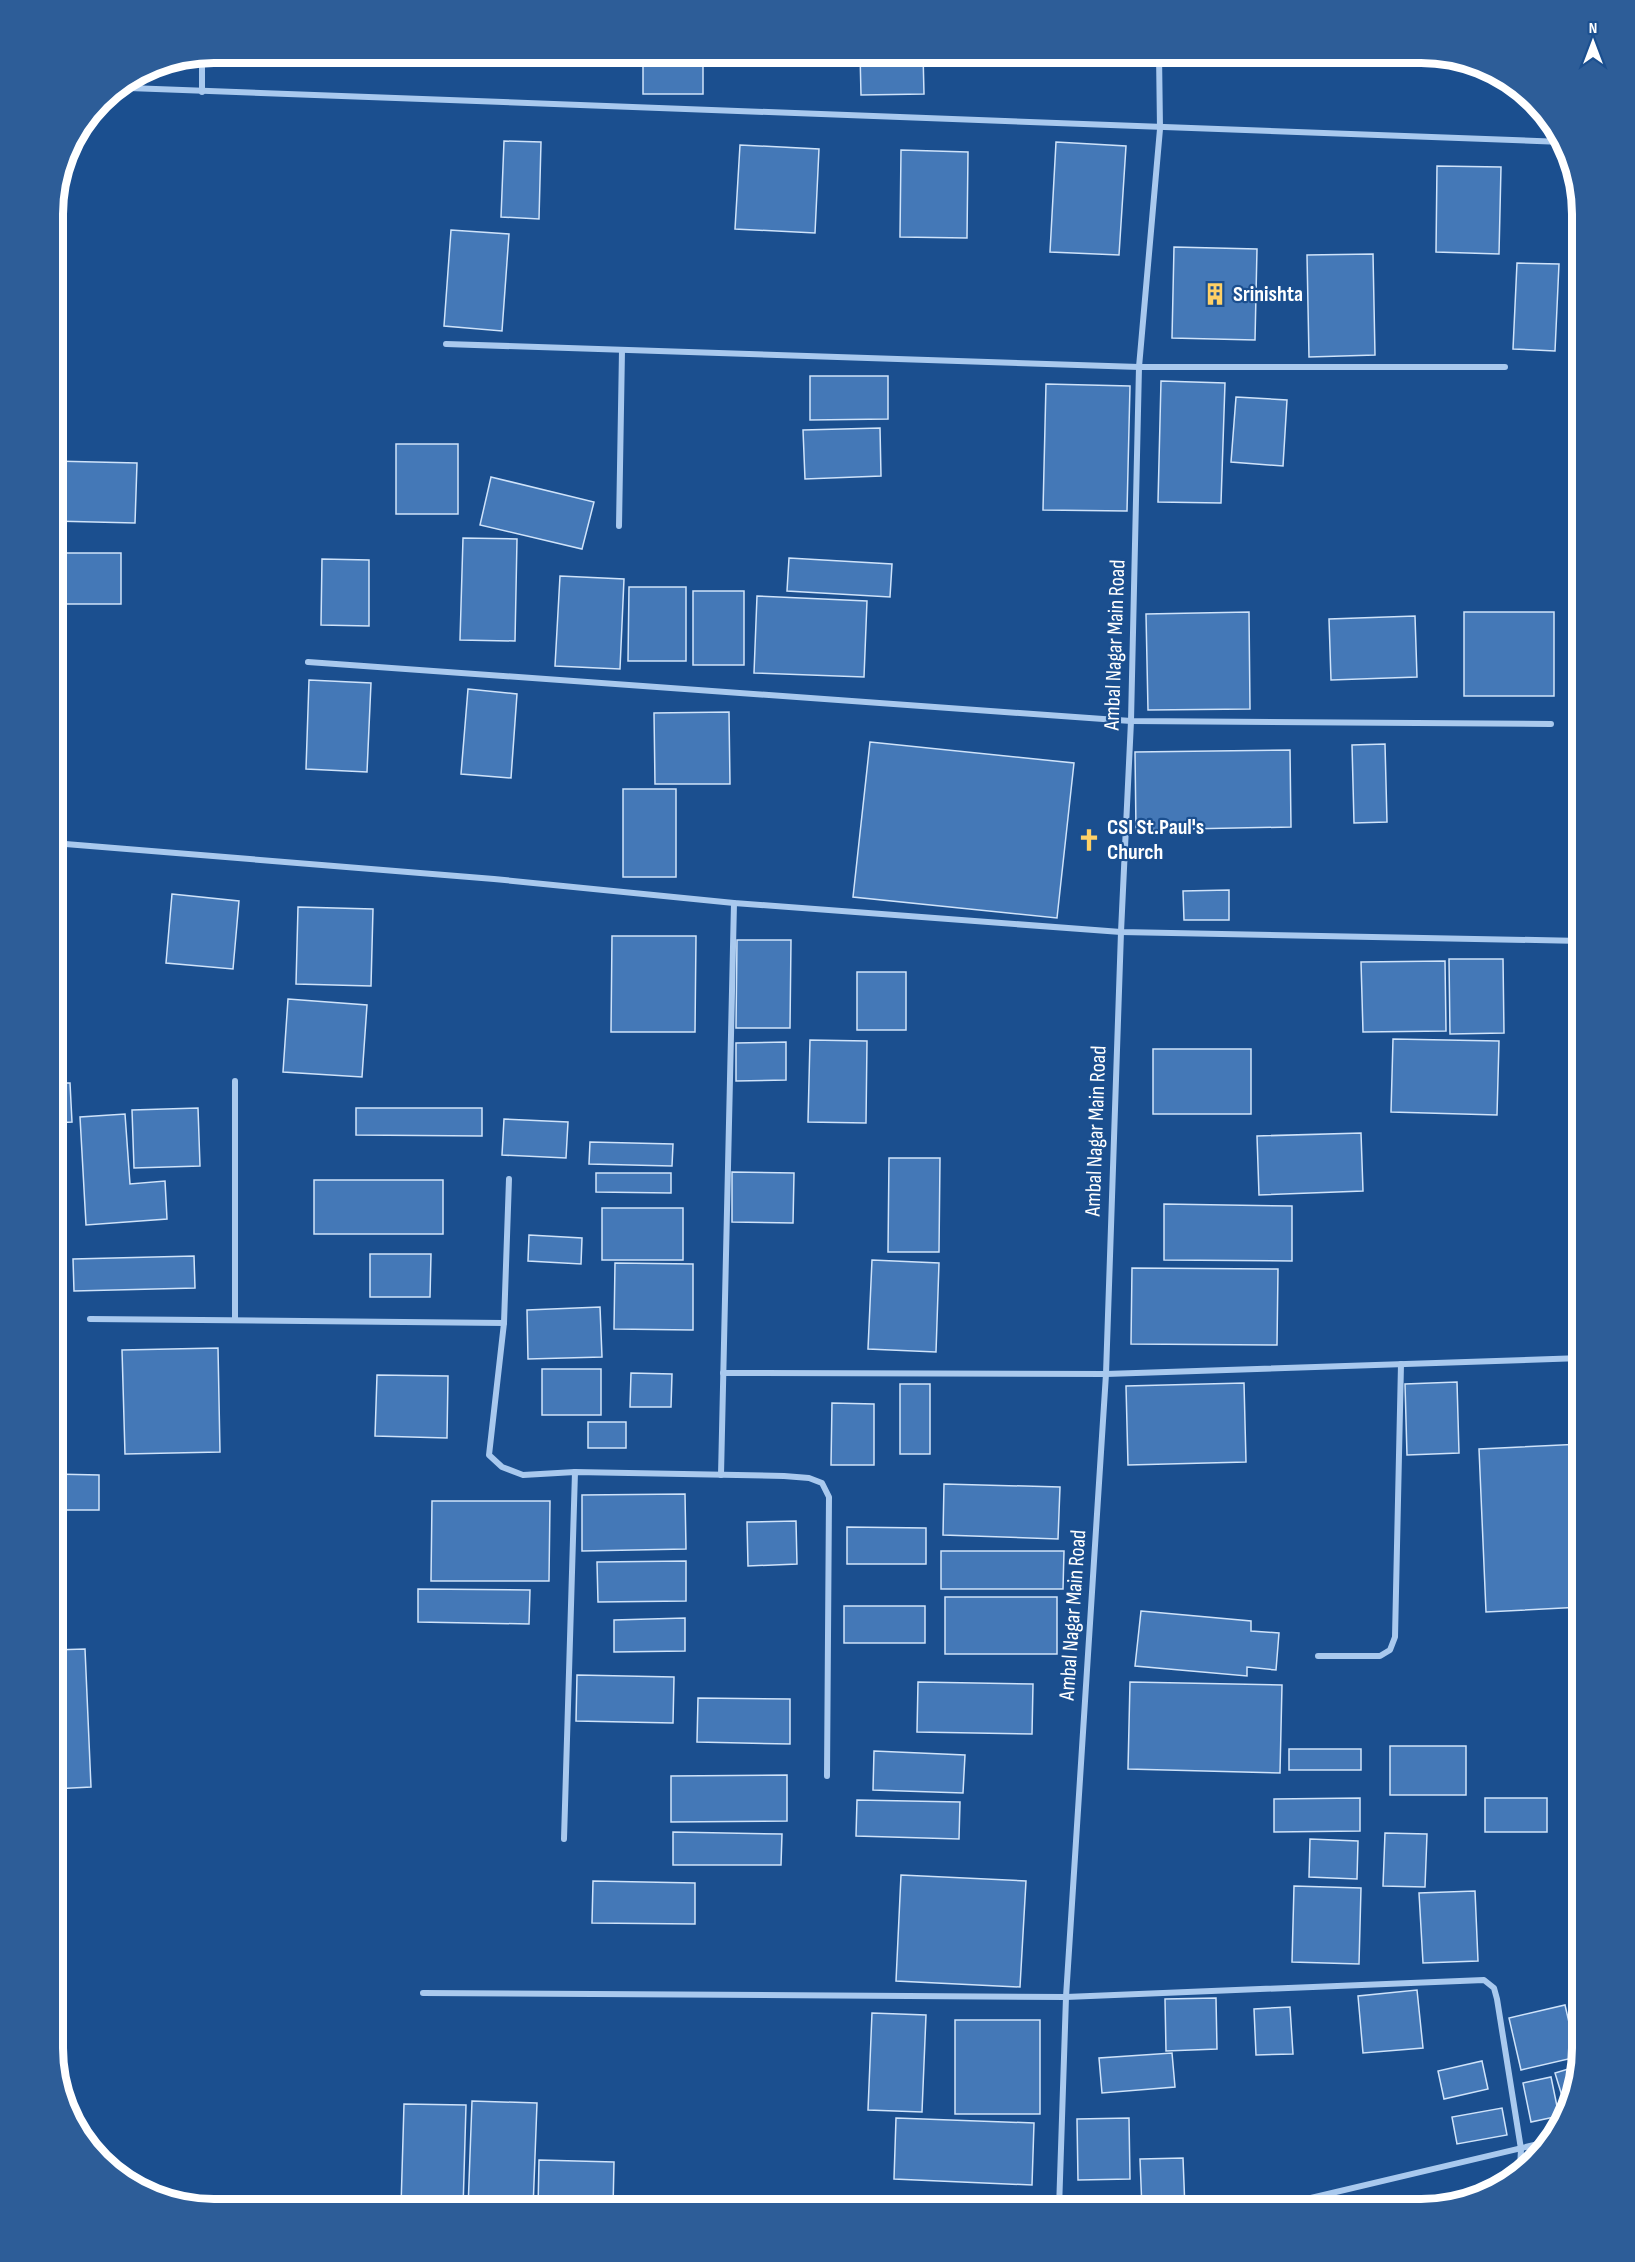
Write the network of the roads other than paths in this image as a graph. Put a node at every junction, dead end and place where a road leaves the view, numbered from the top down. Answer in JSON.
{"nodes":[{"id":1,"x":1159,"y":63,"type":"edge"},
{"id":2,"x":202,"y":64,"type":"edge"},
{"id":3,"x":129,"y":88,"type":"dead end"},
{"id":4,"x":202,"y":92,"type":"junction"},
{"id":5,"x":1160,"y":129,"type":"junction"},
{"id":6,"x":1554,"y":142,"type":"edge"},
{"id":7,"x":446,"y":344,"type":"dead end"},
{"id":8,"x":622,"y":350,"type":"junction"},
{"id":9,"x":1138,"y":367,"type":"junction"},
{"id":10,"x":1505,"y":368,"type":"dead end"},
{"id":11,"x":619,"y":526,"type":"dead end"},
{"id":12,"x":308,"y":662,"type":"dead end"},
{"id":13,"x":1131,"y":721,"type":"junction"},
{"id":14,"x":1551,"y":724,"type":"dead end"},
{"id":15,"x":63,"y":844,"type":"edge"},
{"id":16,"x":734,"y":903,"type":"junction"},
{"id":17,"x":1121,"y":932,"type":"junction"},
{"id":18,"x":1572,"y":941,"type":"edge"},
{"id":19,"x":236,"y":1081,"type":"dead end"},
{"id":20,"x":509,"y":1179,"type":"dead end"},
{"id":21,"x":90,"y":1319,"type":"dead end"},
{"id":22,"x":235,"y":1320,"type":"junction"},
{"id":23,"x":504,"y":1323,"type":"junction"},
{"id":24,"x":1572,"y":1358,"type":"edge"},
{"id":25,"x":1401,"y":1364,"type":"junction"},
{"id":26,"x":723,"y":1373,"type":"junction"},
{"id":27,"x":1106,"y":1374,"type":"junction"},
{"id":28,"x":575,"y":1472,"type":"junction"},
{"id":29,"x":720,"y":1475,"type":"junction"},
{"id":30,"x":1318,"y":1656,"type":"dead end"},
{"id":31,"x":827,"y":1776,"type":"dead end"},
{"id":32,"x":564,"y":1839,"type":"dead end"},
{"id":33,"x":423,"y":1993,"type":"dead end"},
{"id":34,"x":1066,"y":1997,"type":"junction"},
{"id":35,"x":1537,"y":2145,"type":"edge"},
{"id":36,"x":1521,"y":2149,"type":"junction"},
{"id":37,"x":1520,"y":2162,"type":"edge"},
{"id":38,"x":1059,"y":2199,"type":"edge"},
{"id":39,"x":1310,"y":2199,"type":"edge"}],
"edges":[{"from":1,"to":5,"type":"street","name":"Ambal Nagar Main Road"},
{"from":2,"to":4,"type":"street"},
{"from":3,"to":4,"type":"street"},
{"from":4,"to":5,"type":"street"},
{"from":5,"to":6,"type":"street"},
{"from":5,"to":9,"type":"street","name":"Ambal Nagar Main Road"},
{"from":7,"to":8,"type":"street"},
{"from":8,"to":9,"type":"street"},
{"from":8,"to":11,"type":"street"},
{"from":9,"to":10,"type":"street"},
{"from":9,"to":13,"type":"street","name":"Ambal Nagar Main Road"},
{"from":12,"to":13,"type":"street"},
{"from":13,"to":14,"type":"street"},
{"from":13,"to":17,"type":"street","name":"Ambal Nagar Main Road"},
{"from":15,"to":16,"type":"street"},
{"from":16,"to":17,"type":"street"},
{"from":16,"to":26,"type":"street"},
{"from":17,"to":18,"type":"street"},
{"from":17,"to":27,"type":"street","name":"Ambal Nagar Main Road"},
{"from":19,"to":22,"type":"street"},
{"from":20,"to":23,"type":"street"},
{"from":21,"to":22,"type":"street"},
{"from":22,"to":23,"type":"street"},
{"from":23,"to":28,"type":"street"},
{"from":24,"to":25,"type":"street"},
{"from":25,"to":27,"type":"street"},
{"from":25,"to":30,"type":"street"},
{"from":26,"to":27,"type":"street"},
{"from":26,"to":29,"type":"street"},
{"from":27,"to":34,"type":"street","name":"Ambal Nagar Main Road"},
{"from":28,"to":29,"type":"street"},
{"from":28,"to":32,"type":"street"},
{"from":29,"to":31,"type":"street"},
{"from":33,"to":34,"type":"street"},
{"from":34,"to":36,"type":"street"},
{"from":34,"to":38,"type":"street","name":"Ambal Nagar Main Road"},
{"from":35,"to":36,"type":"street"},
{"from":36,"to":37,"type":"street"},
{"from":36,"to":39,"type":"street"}]}
